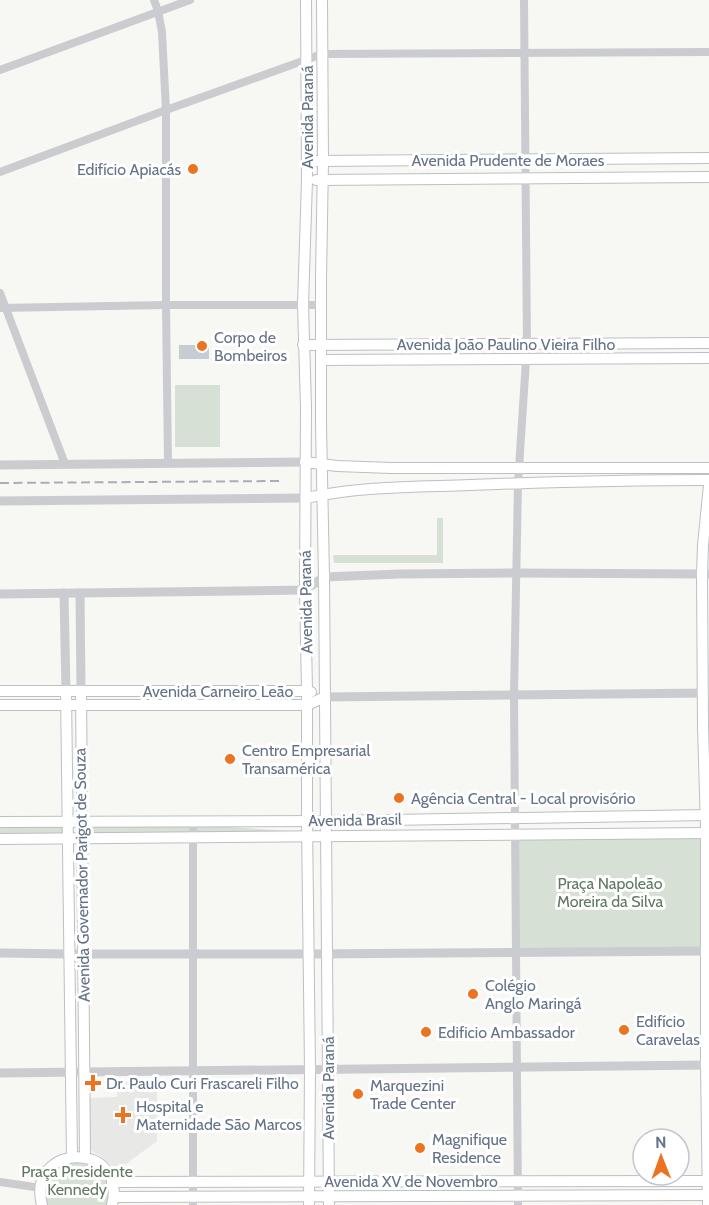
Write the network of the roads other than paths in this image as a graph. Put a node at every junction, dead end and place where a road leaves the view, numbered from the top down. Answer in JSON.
{"nodes":[{"id":1,"x":154,"y":0,"type":"edge"},
{"id":2,"x":190,"y":0,"type":"edge"},
{"id":3,"x":313,"y":0,"type":"edge"},
{"id":4,"x":322,"y":0,"type":"edge"},
{"id":5,"x":524,"y":0,"type":"edge"},
{"id":6,"x":306,"y":5,"type":"edge"},
{"id":7,"x":158,"y":11,"type":"junction"},
{"id":8,"x":709,"y":52,"type":"edge"},
{"id":9,"x":524,"y":53,"type":"junction"},
{"id":10,"x":322,"y":54,"type":"junction"},
{"id":11,"x":306,"y":60,"type":"junction"},
{"id":12,"x":0,"y":70,"type":"edge"},
{"id":13,"x":166,"y":110,"type":"junction"},
{"id":14,"x":306,"y":111,"type":"junction"},
{"id":15,"x":323,"y":132,"type":"junction"},
{"id":16,"x":709,"y":158,"type":"edge"},
{"id":17,"x":525,"y":159,"type":"junction"},
{"id":18,"x":307,"y":161,"type":"junction"},
{"id":19,"x":323,"y":161,"type":"junction"},
{"id":20,"x":0,"y":172,"type":"edge"},
{"id":21,"x":709,"y":177,"type":"edge"},
{"id":22,"x":526,"y":178,"type":"junction"},
{"id":23,"x":307,"y":180,"type":"junction"},
{"id":24,"x":323,"y":180,"type":"junction"},
{"id":25,"x":305,"y":253,"type":"junction"},
{"id":26,"x":321,"y":278,"type":"junction"},
{"id":27,"x":0,"y":292,"type":"edge"},
{"id":28,"x":321,"y":304,"type":"junction"},
{"id":29,"x":166,"y":305,"type":"junction"},
{"id":30,"x":303,"y":305,"type":"junction"},
{"id":31,"x":3,"y":308,"type":"edge"},
{"id":32,"x":709,"y":343,"type":"edge"},
{"id":33,"x":303,"y":345,"type":"junction"},
{"id":34,"x":321,"y":345,"type":"junction"},
{"id":35,"x":527,"y":345,"type":"junction"},
{"id":36,"x":709,"y":358,"type":"edge"},
{"id":37,"x":527,"y":359,"type":"junction"},
{"id":38,"x":321,"y":360,"type":"junction"},
{"id":39,"x":306,"y":407,"type":"junction"},
{"id":40,"x":321,"y":425,"type":"junction"},
{"id":41,"x":305,"y":462,"type":"junction"},
{"id":42,"x":168,"y":463,"type":"junction"},
{"id":43,"x":65,"y":464,"type":"junction"},
{"id":44,"x":322,"y":464,"type":"junction"},
{"id":45,"x":0,"y":465,"type":"edge"},
{"id":46,"x":518,"y":468,"type":"junction"},
{"id":47,"x":709,"y":468,"type":"edge"},
{"id":48,"x":709,"y":480,"type":"edge"},
{"id":49,"x":518,"y":483,"type":"junction"},
{"id":50,"x":709,"y":485,"type":"edge"},
{"id":51,"x":322,"y":494,"type":"junction"},
{"id":52,"x":306,"y":498,"type":"junction"},
{"id":53,"x":0,"y":501,"type":"edge"},
{"id":54,"x":708,"y":509,"type":"edge"},
{"id":55,"x":324,"y":529,"type":"junction"},
{"id":56,"x":305,"y":546,"type":"junction"},
{"id":57,"x":515,"y":573,"type":"junction"},
{"id":58,"x":706,"y":574,"type":"edge"},
{"id":59,"x":324,"y":577,"type":"junction"},
{"id":60,"x":305,"y":590,"type":"junction"},
{"id":61,"x":64,"y":593,"type":"junction"},
{"id":62,"x":80,"y":593,"type":"junction"},
{"id":63,"x":0,"y":594,"type":"edge"},
{"id":64,"x":709,"y":632,"type":"edge"},
{"id":65,"x":306,"y":634,"type":"junction"},
{"id":66,"x":703,"y":646,"type":"junction"},
{"id":67,"x":325,"y":655,"type":"junction"},
{"id":68,"x":0,"y":691,"type":"edge"},
{"id":69,"x":81,"y":691,"type":"junction"},
{"id":70,"x":307,"y":691,"type":"junction"},
{"id":71,"x":66,"y":692,"type":"junction"},
{"id":72,"x":706,"y":693,"type":"edge"},
{"id":73,"x":514,"y":695,"type":"junction"},
{"id":74,"x":325,"y":697,"type":"junction"},
{"id":75,"x":0,"y":705,"type":"edge"},
{"id":76,"x":66,"y":705,"type":"junction"},
{"id":77,"x":81,"y":705,"type":"junction"},
{"id":78,"x":307,"y":705,"type":"junction"},
{"id":79,"x":703,"y":727,"type":"junction"},
{"id":80,"x":325,"y":738,"type":"junction"},
{"id":81,"x":709,"y":738,"type":"edge"},
{"id":82,"x":307,"y":756,"type":"junction"},
{"id":83,"x":707,"y":815,"type":"edge"},
{"id":84,"x":515,"y":817,"type":"junction"},
{"id":85,"x":307,"y":821,"type":"junction"},
{"id":86,"x":326,"y":821,"type":"junction"},
{"id":87,"x":0,"y":822,"type":"edge"},
{"id":88,"x":68,"y":822,"type":"junction"},
{"id":89,"x":82,"y":822,"type":"junction"},
{"id":90,"x":193,"y":822,"type":"junction"},
{"id":91,"x":707,"y":833,"type":"edge"},
{"id":92,"x":514,"y":835,"type":"junction"},
{"id":93,"x":193,"y":837,"type":"junction"},
{"id":94,"x":307,"y":837,"type":"junction"},
{"id":95,"x":326,"y":837,"type":"junction"},
{"id":96,"x":68,"y":838,"type":"junction"},
{"id":97,"x":82,"y":838,"type":"junction"},
{"id":98,"x":0,"y":839,"type":"edge"},
{"id":99,"x":327,"y":862,"type":"junction"},
{"id":100,"x":308,"y":889,"type":"junction"},
{"id":101,"x":707,"y":899,"type":"edge"},
{"id":102,"x":708,"y":951,"type":"edge"},
{"id":103,"x":516,"y":952,"type":"junction"},
{"id":104,"x":0,"y":953,"type":"edge"},
{"id":105,"x":69,"y":954,"type":"junction"},
{"id":106,"x":83,"y":954,"type":"junction"},
{"id":107,"x":193,"y":954,"type":"junction"},
{"id":108,"x":309,"y":954,"type":"junction"},
{"id":109,"x":328,"y":954,"type":"junction"},
{"id":110,"x":308,"y":982,"type":"junction"},
{"id":111,"x":708,"y":1003,"type":"edge"},
{"id":112,"x":327,"y":1004,"type":"junction"},
{"id":113,"x":707,"y":1065,"type":"edge"},
{"id":114,"x":517,"y":1067,"type":"junction"},
{"id":115,"x":310,"y":1069,"type":"junction"},
{"id":116,"x":328,"y":1069,"type":"junction"},
{"id":117,"x":193,"y":1070,"type":"junction"},
{"id":118,"x":71,"y":1072,"type":"junction"},
{"id":119,"x":85,"y":1072,"type":"junction"},
{"id":120,"x":0,"y":1073,"type":"edge"},
{"id":121,"x":329,"y":1127,"type":"junction"},
{"id":122,"x":708,"y":1130,"type":"edge"},
{"id":123,"x":310,"y":1151,"type":"junction"},
{"id":124,"x":72,"y":1157,"type":"junction"},
{"id":125,"x":85,"y":1157,"type":"junction"},
{"id":126,"x":309,"y":1181,"type":"junction"},
{"id":127,"x":329,"y":1181,"type":"junction"},
{"id":128,"x":708,"y":1181,"type":"edge"},
{"id":129,"x":0,"y":1182,"type":"edge"},
{"id":130,"x":112,"y":1182,"type":"junction"},
{"id":131,"x":193,"y":1182,"type":"junction"},
{"id":132,"x":518,"y":1182,"type":"junction"},
{"id":133,"x":41,"y":1188,"type":"junction"},
{"id":134,"x":708,"y":1198,"type":"edge"},
{"id":135,"x":309,"y":1200,"type":"edge"},
{"id":136,"x":113,"y":1201,"type":"edge"},
{"id":137,"x":193,"y":1201,"type":"edge"},
{"id":138,"x":329,"y":1201,"type":"edge"},
{"id":139,"x":518,"y":1201,"type":"edge"},
{"id":140,"x":42,"y":1205,"type":"edge"}],
"edges":[{"from":1,"to":7,"type":"street"},
{"from":2,"to":7,"type":"street"},
{"from":3,"to":6,"type":"main road"},
{"from":4,"to":10,"type":"main road","name":"Avenida Paraná"},
{"from":5,"to":9,"type":"street"},
{"from":6,"to":11,"type":"main road","name":"Avenida Paraná"},
{"from":7,"to":12,"type":"street"},
{"from":7,"to":13,"type":"street"},
{"from":8,"to":9,"type":"street"},
{"from":9,"to":10,"type":"street"},
{"from":9,"to":17,"type":"street"},
{"from":10,"to":11,"type":"street"},
{"from":10,"to":15,"type":"main road","name":"Avenida Paraná"},
{"from":11,"to":13,"type":"street"},
{"from":11,"to":14,"type":"main road","name":"Avenida Paraná"},
{"from":13,"to":20,"type":"street"},
{"from":13,"to":29,"type":"street"},
{"from":14,"to":15,"type":"main road"},
{"from":14,"to":18,"type":"main road","name":"Avenida Paraná"},
{"from":15,"to":19,"type":"main road","name":"Avenida Paraná"},
{"from":16,"to":17,"type":"main road","name":"Avenida Prudente de Moraes"},
{"from":17,"to":19,"type":"main road","name":"Avenida Prudente de Moraes"},
{"from":17,"to":22,"type":"street"},
{"from":18,"to":19,"type":"main road","name":"Avenida Prudente de Moraes"},
{"from":18,"to":23,"type":"main road","name":"Avenida Paraná"},
{"from":19,"to":24,"type":"main road","name":"Avenida Paraná"},
{"from":21,"to":22,"type":"main road","name":"Avenida Prudente de Moraes"},
{"from":22,"to":24,"type":"main road","name":"Avenida Prudente de Moraes"},
{"from":22,"to":35,"type":"street"},
{"from":23,"to":24,"type":"main road","name":"Avenida Prudente de Moraes"},
{"from":23,"to":25,"type":"main road","name":"Avenida Paraná"},
{"from":24,"to":26,"type":"main road","name":"Avenida Paraná"},
{"from":25,"to":26,"type":"main road"},
{"from":25,"to":30,"type":"main road","name":"Avenida Paraná"},
{"from":26,"to":28,"type":"main road","name":"Avenida Paraná"},
{"from":27,"to":31,"type":"street"},
{"from":28,"to":30,"type":"street"},
{"from":28,"to":34,"type":"main road","name":"Avenida Paraná"},
{"from":29,"to":30,"type":"street"},
{"from":29,"to":31,"type":"street"},
{"from":29,"to":42,"type":"street"},
{"from":30,"to":33,"type":"main road","name":"Avenida Paraná"},
{"from":31,"to":43,"type":"street"},
{"from":32,"to":35,"type":"main road","name":"Avenida João Paulino Vieira Filho"},
{"from":33,"to":34,"type":"main road","name":"Avenida João Paulino Vieira Filho"},
{"from":33,"to":39,"type":"main road","name":"Avenida Paraná"},
{"from":34,"to":35,"type":"main road","name":"Avenida João Paulino Vieira Filho"},
{"from":34,"to":38,"type":"main road","name":"Avenida Paraná"},
{"from":35,"to":37,"type":"street"},
{"from":36,"to":37,"type":"main road","name":"Avenida João Paulino Vieira Filho"},
{"from":37,"to":38,"type":"main road","name":"Avenida João Paulino Vieira Filho"},
{"from":37,"to":46,"type":"street"},
{"from":38,"to":40,"type":"main road","name":"Avenida Paraná"},
{"from":39,"to":40,"type":"main road"},
{"from":39,"to":41,"type":"main road","name":"Avenida Paraná"},
{"from":40,"to":44,"type":"main road","name":"Avenida Paraná"},
{"from":41,"to":42,"type":"street"},
{"from":41,"to":44,"type":"main road"},
{"from":41,"to":52,"type":"main road","name":"Avenida Paraná"},
{"from":42,"to":43,"type":"street"},
{"from":43,"to":45,"type":"street"},
{"from":44,"to":46,"type":"main road"},
{"from":44,"to":51,"type":"main road","name":"Avenida Paraná"},
{"from":46,"to":47,"type":"main road"},
{"from":46,"to":49,"type":"street"},
{"from":48,"to":49,"type":"main road"},
{"from":49,"to":51,"type":"main road"},
{"from":49,"to":57,"type":"street"},
{"from":50,"to":54,"type":"main road"},
{"from":51,"to":52,"type":"main road"},
{"from":51,"to":55,"type":"main road","name":"Avenida Paraná"},
{"from":52,"to":53,"type":"street"},
{"from":52,"to":56,"type":"main road","name":"Avenida Paraná"},
{"from":54,"to":58,"type":"main road"},
{"from":55,"to":56,"type":"main road"},
{"from":55,"to":59,"type":"main road","name":"Avenida Paraná"},
{"from":56,"to":60,"type":"main road","name":"Avenida Paraná"},
{"from":57,"to":58,"type":"street"},
{"from":57,"to":59,"type":"street"},
{"from":57,"to":73,"type":"street"},
{"from":58,"to":66,"type":"main road"},
{"from":59,"to":60,"type":"street"},
{"from":59,"to":67,"type":"main road","name":"Avenida Paraná"},
{"from":60,"to":62,"type":"street"},
{"from":60,"to":65,"type":"main road","name":"Avenida Paraná"},
{"from":61,"to":62,"type":"street"},
{"from":61,"to":63,"type":"street"},
{"from":61,"to":71,"type":"street","name":"Avenida Governador Parigot de Souza"},
{"from":62,"to":69,"type":"street","name":"Avenida Governador Parigot de Souza"},
{"from":64,"to":66,"type":"main road"},
{"from":65,"to":67,"type":"main road"},
{"from":65,"to":70,"type":"main road","name":"Avenida Paraná"},
{"from":66,"to":72,"type":"main road"},
{"from":67,"to":74,"type":"main road","name":"Avenida Paraná"},
{"from":68,"to":71,"type":"main road","name":"Avenida Carneiro Leão"},
{"from":69,"to":70,"type":"main road","name":"Avenida Carneiro Leão"},
{"from":69,"to":71,"type":"main road","name":"Avenida Carneiro Leão"},
{"from":69,"to":77,"type":"main road","name":"Avenida Governador Parigot de Souza"},
{"from":70,"to":74,"type":"main road","name":"Avenida Carneiro Leão"},
{"from":70,"to":78,"type":"main road","name":"Avenida Paraná"},
{"from":71,"to":76,"type":"main road","name":"Avenida Governador Parigot de Souza"},
{"from":72,"to":73,"type":"street"},
{"from":72,"to":79,"type":"main road"},
{"from":73,"to":74,"type":"street"},
{"from":73,"to":84,"type":"street"},
{"from":74,"to":78,"type":"main road","name":"Avenida Carneiro Leão"},
{"from":74,"to":80,"type":"main road","name":"Avenida Paraná"},
{"from":75,"to":76,"type":"main road","name":"Avenida Carneiro Leão"},
{"from":76,"to":77,"type":"main road","name":"Avenida Carneiro Leão"},
{"from":76,"to":88,"type":"main road","name":"Avenida Governador Parigot de Souza"},
{"from":77,"to":78,"type":"main road","name":"Avenida Carneiro Leão"},
{"from":77,"to":89,"type":"main road","name":"Avenida Governador Parigot de Souza"},
{"from":78,"to":82,"type":"main road","name":"Avenida Paraná"},
{"from":79,"to":81,"type":"main road"},
{"from":79,"to":83,"type":"main road"},
{"from":80,"to":82,"type":"main road"},
{"from":80,"to":86,"type":"main road","name":"Avenida Paraná"},
{"from":82,"to":85,"type":"main road","name":"Avenida Paraná"},
{"from":83,"to":84,"type":"main road","name":"Avenida Brasil"},
{"from":83,"to":91,"type":"main road"},
{"from":84,"to":86,"type":"main road","name":"Avenida Brasil"},
{"from":84,"to":92,"type":"street"},
{"from":85,"to":86,"type":"main road","name":"Avenida Brasil"},
{"from":85,"to":90,"type":"main road","name":"Avenida Brasil"},
{"from":85,"to":94,"type":"main road","name":"Avenida Paraná"},
{"from":86,"to":95,"type":"main road","name":"Avenida Paraná"},
{"from":87,"to":88,"type":"main road","name":"Avenida Brasil"},
{"from":88,"to":89,"type":"main road","name":"Avenida Brasil"},
{"from":88,"to":96,"type":"main road","name":"Avenida Governador Parigot de Souza"},
{"from":89,"to":90,"type":"main road","name":"Avenida Brasil"},
{"from":89,"to":97,"type":"main road","name":"Avenida Governador Parigot de Souza"},
{"from":90,"to":93,"type":"street"},
{"from":91,"to":92,"type":"main road","name":"Avenida Brasil"},
{"from":91,"to":101,"type":"main road"},
{"from":92,"to":95,"type":"main road","name":"Avenida Brasil"},
{"from":92,"to":103,"type":"street"},
{"from":93,"to":94,"type":"main road","name":"Avenida Brasil"},
{"from":93,"to":97,"type":"main road","name":"Avenida Brasil"},
{"from":93,"to":107,"type":"street"},
{"from":94,"to":95,"type":"main road","name":"Avenida Brasil"},
{"from":94,"to":100,"type":"main road","name":"Avenida Paraná"},
{"from":95,"to":99,"type":"main road","name":"Avenida Paraná"},
{"from":96,"to":97,"type":"main road","name":"Avenida Brasil"},
{"from":96,"to":98,"type":"main road","name":"Avenida Brasil"},
{"from":96,"to":105,"type":"main road","name":"Avenida Governador Parigot de Souza"},
{"from":97,"to":106,"type":"main road","name":"Avenida Governador Parigot de Souza"},
{"from":99,"to":100,"type":"main road"},
{"from":99,"to":109,"type":"main road","name":"Avenida Paraná"},
{"from":100,"to":108,"type":"main road","name":"Avenida Paraná"},
{"from":101,"to":102,"type":"main road"},
{"from":102,"to":103,"type":"street"},
{"from":102,"to":111,"type":"main road"},
{"from":103,"to":109,"type":"street"},
{"from":103,"to":114,"type":"street"},
{"from":104,"to":105,"type":"street"},
{"from":105,"to":106,"type":"street"},
{"from":105,"to":118,"type":"main road","name":"Avenida Governador Parigot de Souza"},
{"from":106,"to":107,"type":"street"},
{"from":106,"to":119,"type":"main road","name":"Avenida Governador Parigot de Souza"},
{"from":107,"to":108,"type":"street"},
{"from":107,"to":117,"type":"street"},
{"from":108,"to":109,"type":"street"},
{"from":108,"to":110,"type":"main road","name":"Avenida Paraná"},
{"from":109,"to":112,"type":"main road","name":"Avenida Paraná"},
{"from":110,"to":112,"type":"main road"},
{"from":110,"to":115,"type":"main road","name":"Avenida Paraná"},
{"from":111,"to":113,"type":"main road"},
{"from":112,"to":116,"type":"main road","name":"Avenida Paraná"},
{"from":113,"to":114,"type":"street"},
{"from":113,"to":122,"type":"main road"},
{"from":114,"to":116,"type":"street"},
{"from":114,"to":132,"type":"street"},
{"from":115,"to":116,"type":"street"},
{"from":115,"to":117,"type":"street"},
{"from":115,"to":123,"type":"main road","name":"Avenida Paraná"},
{"from":116,"to":121,"type":"main road","name":"Avenida Paraná"},
{"from":117,"to":119,"type":"street"},
{"from":117,"to":131,"type":"street"},
{"from":118,"to":119,"type":"street"},
{"from":118,"to":120,"type":"street"},
{"from":118,"to":124,"type":"main road","name":"Avenida Governador Parigot de Souza"},
{"from":119,"to":125,"type":"main road","name":"Avenida Governador Parigot de Souza"},
{"from":121,"to":123,"type":"main road"},
{"from":121,"to":127,"type":"main road","name":"Avenida Paraná"},
{"from":122,"to":128,"type":"main road"},
{"from":123,"to":126,"type":"main road","name":"Avenida Paraná"},
{"from":124,"to":125,"type":"main road"},
{"from":124,"to":133,"type":"main road"},
{"from":125,"to":130,"type":"main road"},
{"from":126,"to":127,"type":"main road","name":"Avenida XV de Novembro"},
{"from":126,"to":131,"type":"main road","name":"Avenida XV de Novembro"},
{"from":126,"to":135,"type":"main road","name":"Avenida Paraná"},
{"from":127,"to":132,"type":"main road","name":"Avenida XV de Novembro"},
{"from":127,"to":138,"type":"main road","name":"Avenida Paraná"},
{"from":128,"to":132,"type":"main road","name":"Avenida XV de Novembro"},
{"from":128,"to":134,"type":"main road"},
{"from":129,"to":133,"type":"street"},
{"from":130,"to":131,"type":"main road","name":"Avenida XV de Novembro"},
{"from":130,"to":136,"type":"main road"},
{"from":131,"to":137,"type":"street"},
{"from":132,"to":139,"type":"street"},
{"from":133,"to":140,"type":"main road"},
{"from":134,"to":139,"type":"main road","name":"Avenida XV de Novembro"},
{"from":135,"to":137,"type":"main road","name":"Avenida XV de Novembro"},
{"from":135,"to":138,"type":"main road","name":"Avenida XV de Novembro"},
{"from":136,"to":137,"type":"main road","name":"Avenida XV de Novembro"},
{"from":138,"to":139,"type":"main road","name":"Avenida XV de Novembro"}]}
